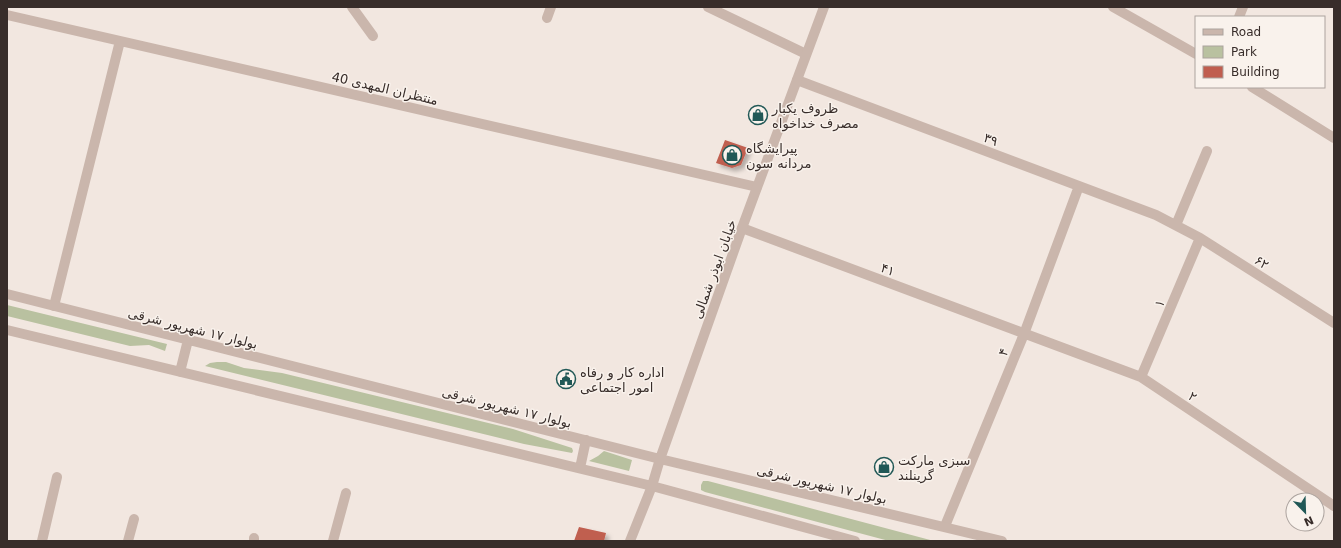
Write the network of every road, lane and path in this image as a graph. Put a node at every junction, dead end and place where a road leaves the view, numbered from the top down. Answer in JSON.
{"nodes":[{"id":1,"x":352,"y":7,"type":"edge"},
{"id":2,"x":551,"y":7,"type":"edge"},
{"id":3,"x":708,"y":7,"type":"edge"},
{"id":4,"x":824,"y":7,"type":"edge"},
{"id":5,"x":1113,"y":7,"type":"edge"},
{"id":6,"x":7,"y":15,"type":"edge"},
{"id":7,"x":547,"y":18,"type":"dead end"},
{"id":8,"x":373,"y":36,"type":"dead end"},
{"id":9,"x":120,"y":41,"type":"junction"},
{"id":10,"x":1195,"y":53,"type":"edge"},
{"id":11,"x":806,"y":54,"type":"junction"},
{"id":12,"x":797,"y":80,"type":"junction"},
{"id":13,"x":1254,"y":88,"type":"edge"},
{"id":14,"x":1334,"y":138,"type":"edge"},
{"id":15,"x":1207,"y":151,"type":"dead end"},
{"id":16,"x":1079,"y":186,"type":"junction"},
{"id":17,"x":757,"y":187,"type":"junction"},
{"id":18,"x":1176,"y":225,"type":"junction"},
{"id":19,"x":742,"y":228,"type":"junction"},
{"id":20,"x":1200,"y":238,"type":"junction"},
{"id":21,"x":7,"y":294,"type":"edge"},
{"id":22,"x":54,"y":306,"type":"junction"},
{"id":23,"x":1334,"y":322,"type":"edge"},
{"id":24,"x":7,"y":330,"type":"edge"},
{"id":25,"x":1024,"y":334,"type":"junction"},
{"id":26,"x":188,"y":340,"type":"junction"},
{"id":27,"x":180,"y":372,"type":"junction"},
{"id":28,"x":1141,"y":378,"type":"junction"},
{"id":29,"x":586,"y":440,"type":"junction"},
{"id":30,"x":660,"y":459,"type":"junction"},
{"id":31,"x":580,"y":468,"type":"junction"},
{"id":32,"x":57,"y":477,"type":"dead end"},
{"id":33,"x":652,"y":486,"type":"junction"},
{"id":34,"x":346,"y":493,"type":"dead end"},
{"id":35,"x":1334,"y":506,"type":"edge"},
{"id":36,"x":134,"y":519,"type":"dead end"},
{"id":37,"x":945,"y":526,"type":"junction"},
{"id":38,"x":42,"y":541,"type":"edge"},
{"id":39,"x":128,"y":541,"type":"edge"},
{"id":40,"x":333,"y":541,"type":"edge"},
{"id":41,"x":630,"y":541,"type":"edge"},
{"id":42,"x":855,"y":541,"type":"edge"},
{"id":43,"x":1002,"y":541,"type":"edge"}],
"edges":[{"from":1,"to":8,"type":"street"},
{"from":2,"to":7,"type":"street"},
{"from":3,"to":11,"type":"street"},
{"from":4,"to":11,"type":"street","name":"خیابان ابوذر شمالی"},
{"from":5,"to":10,"type":"street"},
{"from":6,"to":9,"type":"street","name":"منتظران المهدی 40"},
{"from":9,"to":17,"type":"street","name":"منتظران المهدی 40"},
{"from":9,"to":22,"type":"street"},
{"from":11,"to":12,"type":"street","name":"خیابان ابوذر شمالی"},
{"from":12,"to":16,"type":"street","name":"۳۹"},
{"from":12,"to":17,"type":"street","name":"خیابان ابوذر شمالی"},
{"from":13,"to":14,"type":"street"},
{"from":15,"to":18,"type":"street"},
{"from":16,"to":18,"type":"street","name":"۳۹"},
{"from":16,"to":25,"type":"street","name":"۴"},
{"from":17,"to":19,"type":"street","name":"خیابان ابوذر شمالی"},
{"from":18,"to":20,"type":"street","name":"۶۲"},
{"from":19,"to":25,"type":"street","name":"۴۱"},
{"from":19,"to":30,"type":"street","name":"خیابان ابوذر شمالی"},
{"from":20,"to":23,"type":"street","name":"۶۲"},
{"from":20,"to":28,"type":"street","name":"۱"},
{"from":21,"to":22,"type":"street","name":"بولوار ۱۷ شهریور شرقی"},
{"from":22,"to":26,"type":"street","name":"بولوار ۱۷ شهریور شرقی"},
{"from":24,"to":27,"type":"street"},
{"from":25,"to":28,"type":"street","name":"۲"},
{"from":25,"to":37,"type":"street","name":"۴"},
{"from":26,"to":27,"type":"street"},
{"from":26,"to":29,"type":"street","name":"بولوار ۱۷ شهریور شرقی"},
{"from":27,"to":31,"type":"street"},
{"from":28,"to":35,"type":"street","name":"۲"},
{"from":29,"to":30,"type":"street","name":"بولوار ۱۷ شهریور شرقی"},
{"from":29,"to":31,"type":"street"},
{"from":30,"to":33,"type":"street","name":"خیابان ابوذر شمالی"},
{"from":30,"to":37,"type":"street","name":"بولوار ۱۷ شهریور شرقی"},
{"from":31,"to":33,"type":"street"},
{"from":32,"to":38,"type":"street"},
{"from":33,"to":41,"type":"street","name":"خیابان ابوذر شمالی"},
{"from":33,"to":42,"type":"street"},
{"from":34,"to":40,"type":"street"},
{"from":36,"to":39,"type":"street"},
{"from":37,"to":43,"type":"street","name":"بولوار ۱۷ شهریور شرقی"}]}
